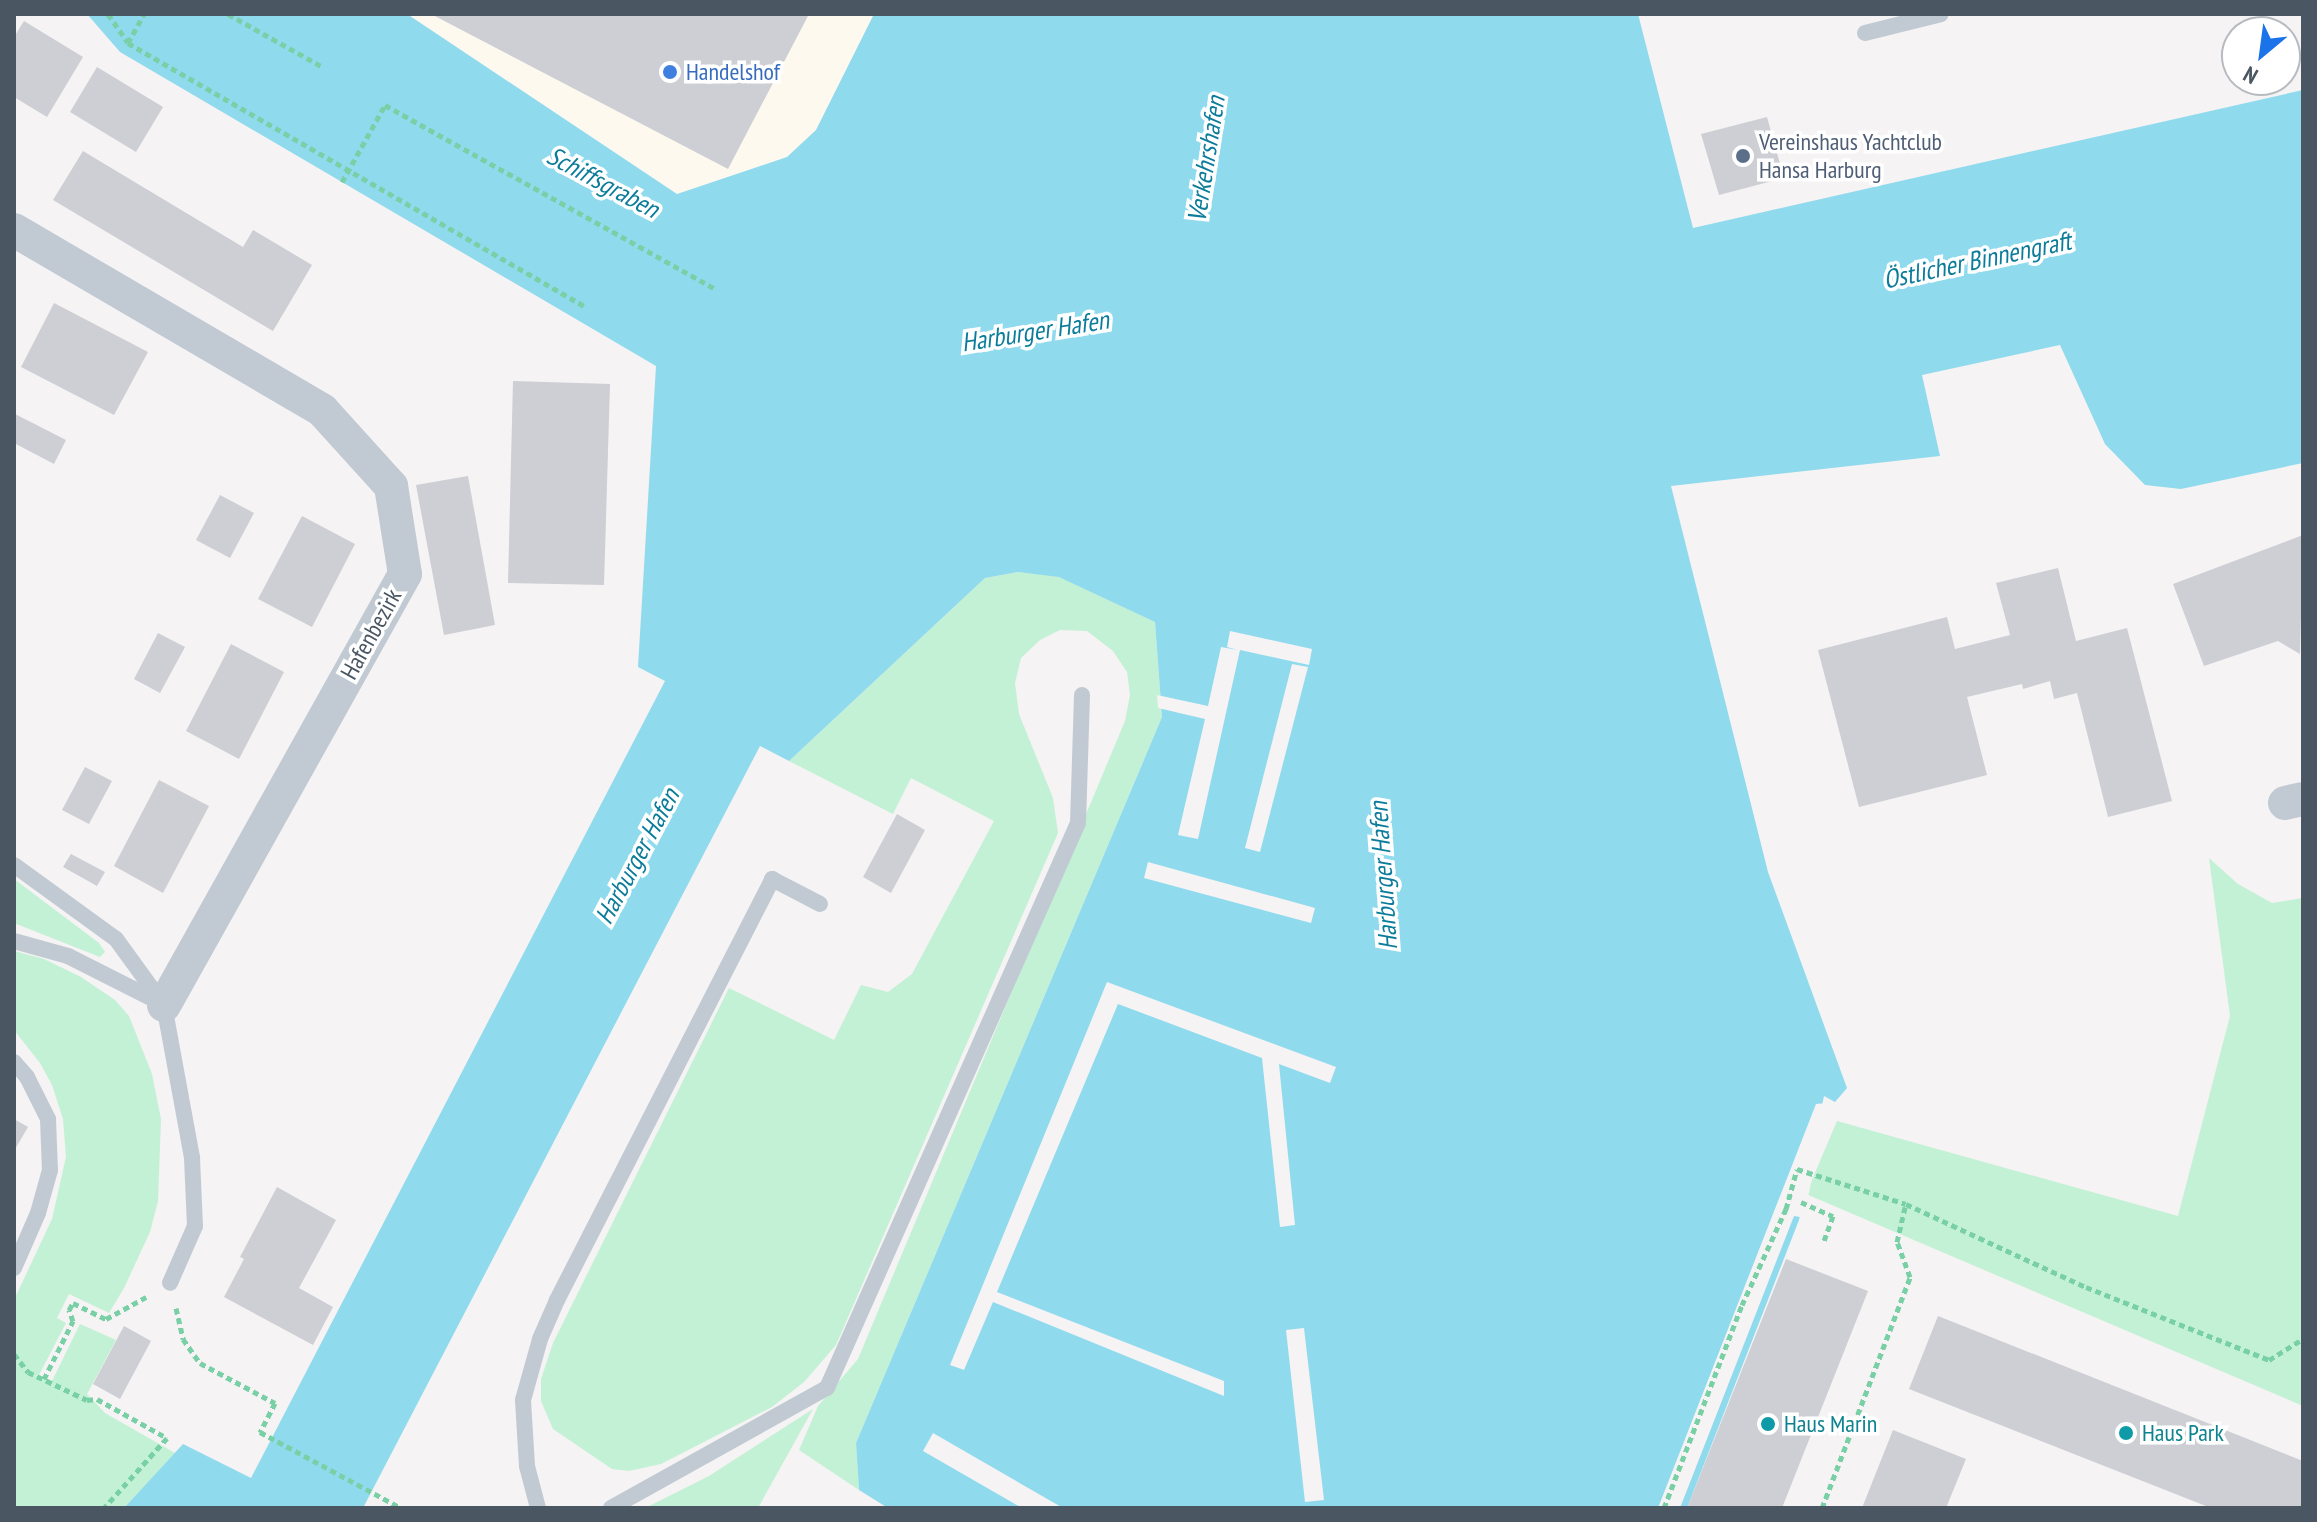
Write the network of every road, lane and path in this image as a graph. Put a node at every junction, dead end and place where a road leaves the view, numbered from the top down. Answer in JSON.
{"nodes":[{"id":1,"x":108,"y":14,"type":"edge"},
{"id":2,"x":144,"y":14,"type":"edge"},
{"id":3,"x":228,"y":14,"type":"edge"},
{"id":4,"x":1941,"y":14,"type":"edge"},
{"id":5,"x":1865,"y":33,"type":"dead end"},
{"id":6,"x":128,"y":43,"type":"junction"},
{"id":7,"x":323,"y":67,"type":"dead end"},
{"id":8,"x":349,"y":169,"type":"junction"},
{"id":9,"x":342,"y":182,"type":"dead end"},
{"id":10,"x":14,"y":230,"type":"edge"},
{"id":11,"x":716,"y":289,"type":"dead end"},
{"id":12,"x":584,"y":306,"type":"dead end"},
{"id":13,"x":1082,"y":695,"type":"dead end"},
{"id":14,"x":14,"y":865,"type":"edge"},
{"id":15,"x":820,"y":904,"type":"dead end"},
{"id":16,"x":14,"y":941,"type":"edge"},
{"id":17,"x":164,"y":1005,"type":"junction"},
{"id":18,"x":14,"y":1062,"type":"edge"},
{"id":19,"x":1801,"y":1202,"type":"dead end"},
{"id":20,"x":1906,"y":1204,"type":"junction"},
{"id":21,"x":1824,"y":1241,"type":"dead end"},
{"id":22,"x":14,"y":1268,"type":"edge"},
{"id":23,"x":170,"y":1283,"type":"junction"},
{"id":24,"x":2303,"y":1339,"type":"edge"},
{"id":25,"x":14,"y":1354,"type":"edge"},
{"id":26,"x":44,"y":1379,"type":"junction"},
{"id":27,"x":104,"y":1508,"type":"edge"},
{"id":28,"x":401,"y":1508,"type":"edge"},
{"id":29,"x":538,"y":1508,"type":"edge"},
{"id":30,"x":611,"y":1508,"type":"edge"},
{"id":31,"x":1664,"y":1508,"type":"edge"},
{"id":32,"x":1822,"y":1508,"type":"edge"}],
"edges":[{"from":1,"to":6,"type":"path"},
{"from":2,"to":6,"type":"path"},
{"from":3,"to":7,"type":"path"},
{"from":4,"to":5,"type":"lane"},
{"from":6,"to":8,"type":"path"},
{"from":8,"to":9,"type":"path"},
{"from":8,"to":11,"type":"path"},
{"from":8,"to":12,"type":"path"},
{"from":10,"to":17,"type":"street","name":"Hafenbezirk"},
{"from":13,"to":30,"type":"lane"},
{"from":14,"to":17,"type":"lane"},
{"from":15,"to":29,"type":"lane"},
{"from":16,"to":17,"type":"lane"},
{"from":17,"to":23,"type":"lane"},
{"from":18,"to":22,"type":"lane"},
{"from":19,"to":21,"type":"path"},
{"from":20,"to":24,"type":"path"},
{"from":20,"to":31,"type":"path"},
{"from":20,"to":32,"type":"path"},
{"from":23,"to":26,"type":"path"},
{"from":23,"to":28,"type":"path"},
{"from":25,"to":26,"type":"path"},
{"from":26,"to":27,"type":"path"}]}
